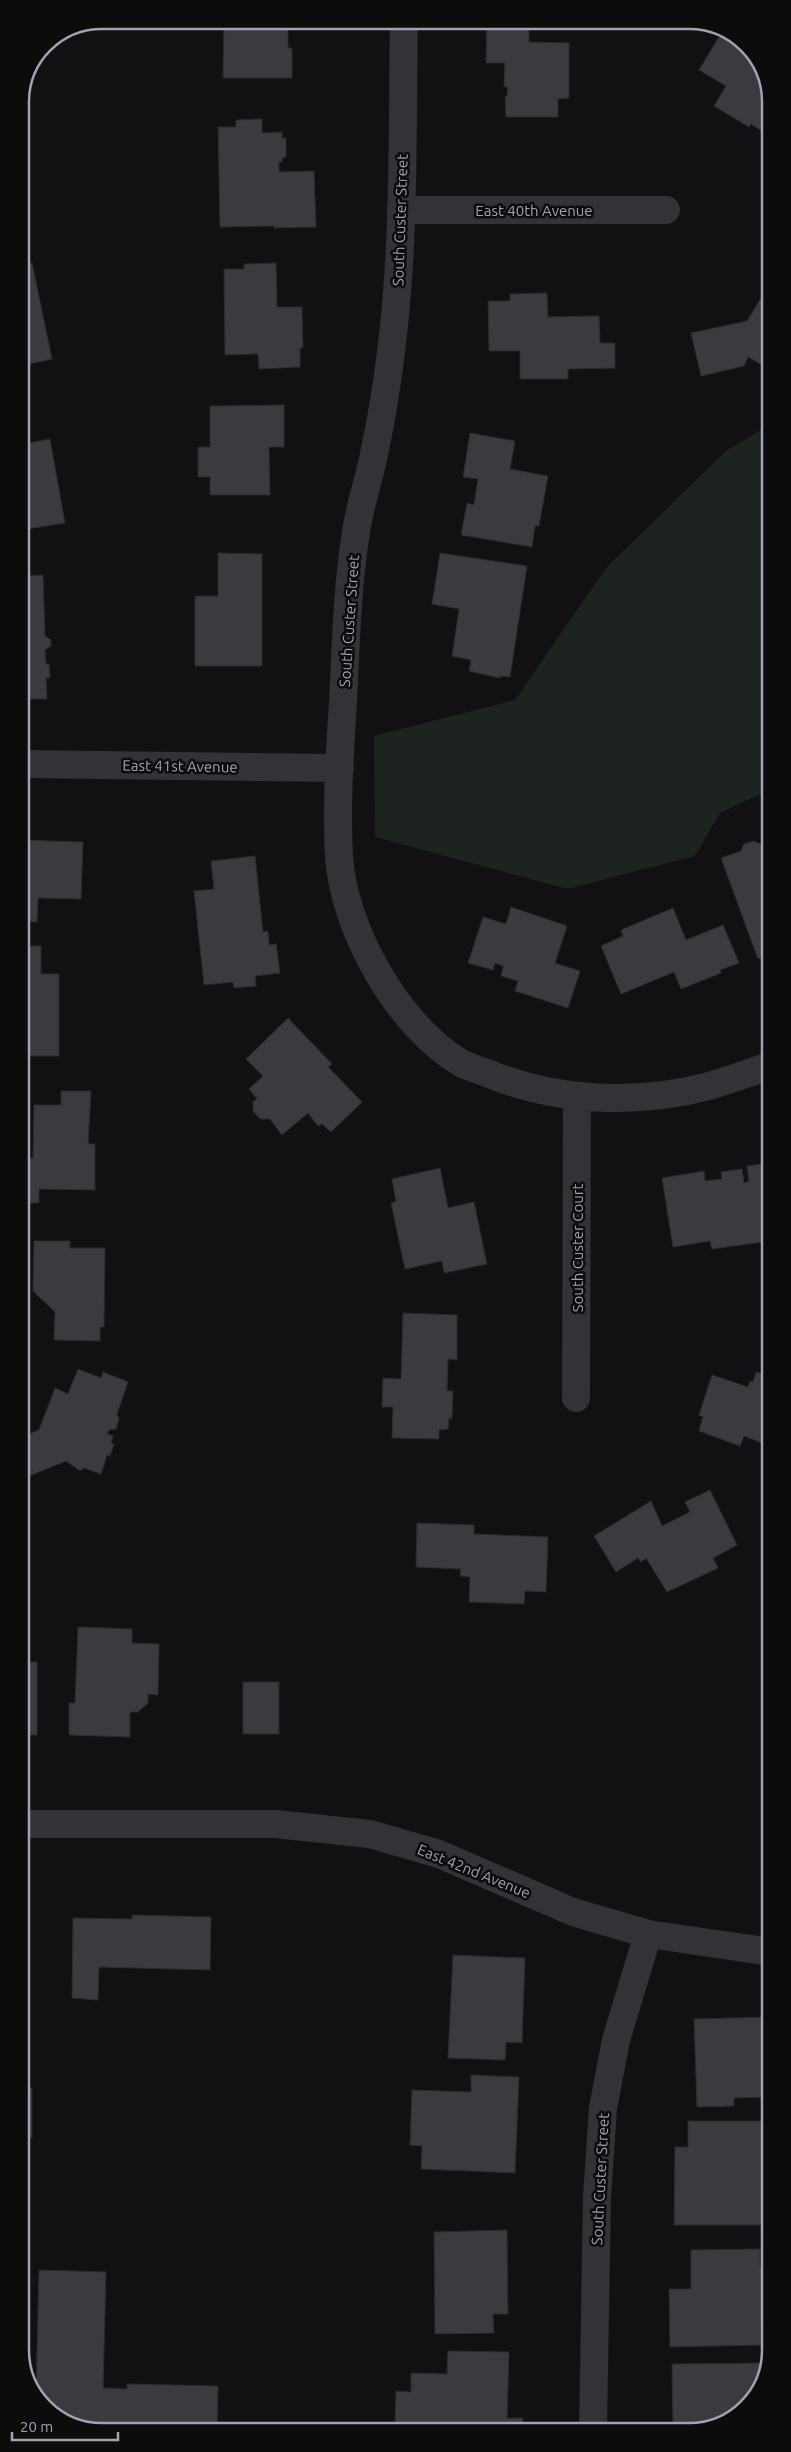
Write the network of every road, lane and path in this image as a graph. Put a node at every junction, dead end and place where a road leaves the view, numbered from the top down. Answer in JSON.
{"nodes":[{"id":1,"x":404,"y":29,"type":"edge"},
{"id":2,"x":402,"y":210,"type":"junction"},
{"id":3,"x":666,"y":210,"type":"dead end"},
{"id":4,"x":29,"y":764,"type":"edge"},
{"id":5,"x":340,"y":768,"type":"junction"},
{"id":6,"x":762,"y":1068,"type":"edge"},
{"id":7,"x":577,"y":1098,"type":"junction"},
{"id":8,"x":576,"y":1398,"type":"dead end"},
{"id":9,"x":29,"y":1824,"type":"edge"},
{"id":10,"x":648,"y":1934,"type":"junction"},
{"id":11,"x":762,"y":1951,"type":"edge"},
{"id":12,"x":593,"y":2423,"type":"edge"}],
"edges":[{"from":1,"to":2,"type":"street","name":"South Custer Street"},
{"from":2,"to":3,"type":"street","name":"East 40th Avenue"},
{"from":2,"to":5,"type":"street","name":"South Custer Street"},
{"from":4,"to":5,"type":"street","name":"East 41st Avenue"},
{"from":5,"to":7,"type":"street","name":"South Custer Street"},
{"from":6,"to":7,"type":"street","name":"South Custer Street"},
{"from":7,"to":8,"type":"street","name":"South Custer Court"},
{"from":9,"to":10,"type":"street","name":"East 42nd Avenue"},
{"from":10,"to":11,"type":"street","name":"East 42nd Avenue"},
{"from":10,"to":12,"type":"street","name":"South Custer Street"}]}
